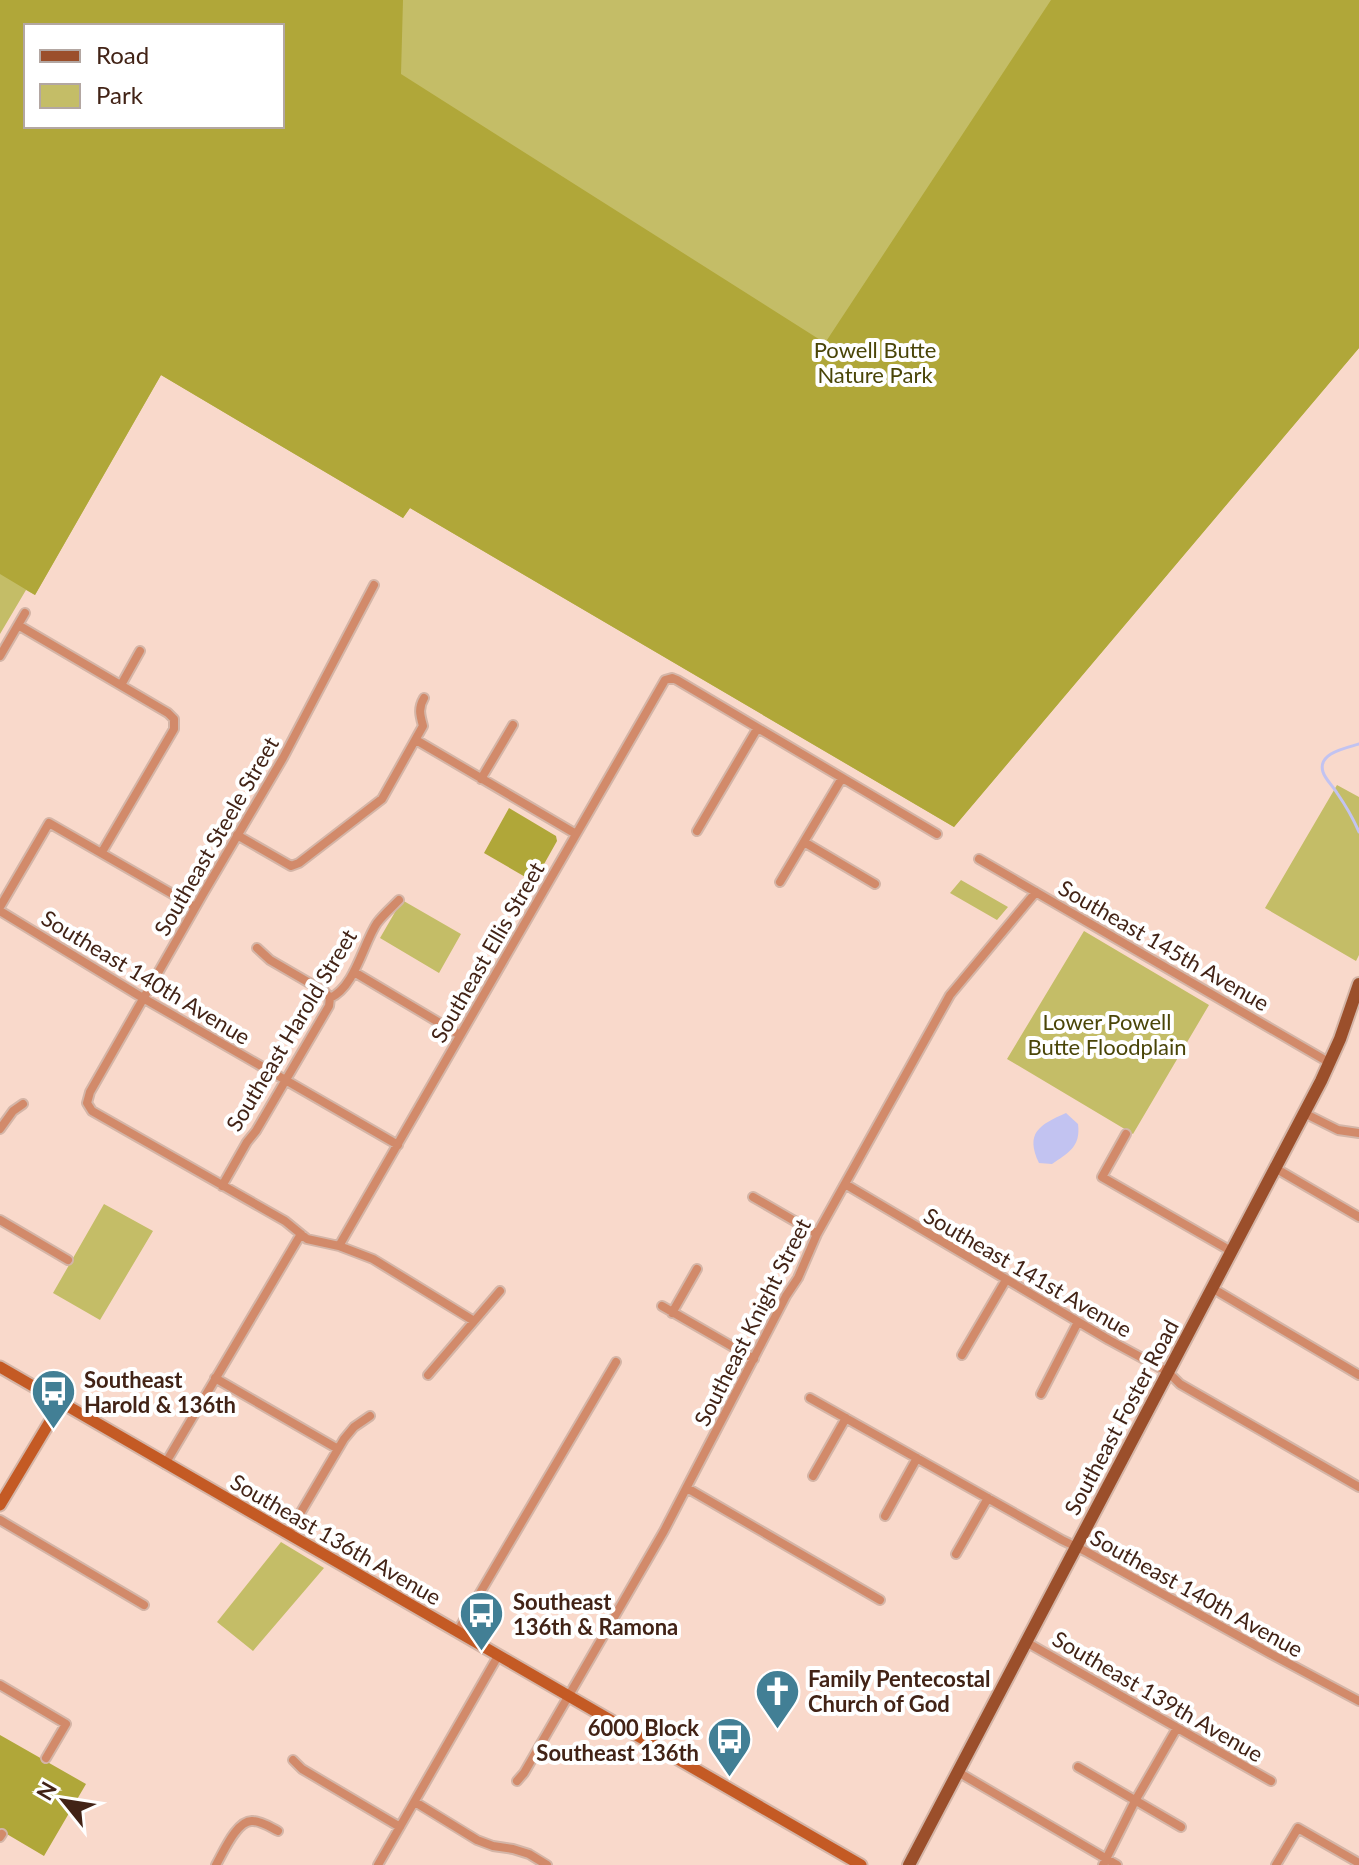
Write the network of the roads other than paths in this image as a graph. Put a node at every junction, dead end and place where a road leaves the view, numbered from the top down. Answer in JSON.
{"nodes":[{"id":1,"x":374,"y":585,"type":"dead end"},
{"id":2,"x":25,"y":613,"type":"dead end"},
{"id":3,"x":18,"y":625,"type":"junction"},
{"id":4,"x":140,"y":651,"type":"dead end"},
{"id":5,"x":0,"y":656,"type":"edge"},
{"id":6,"x":121,"y":685,"type":"junction"},
{"id":7,"x":424,"y":698,"type":"dead end"},
{"id":8,"x":513,"y":725,"type":"dead end"},
{"id":9,"x":757,"y":729,"type":"junction"},
{"id":10,"x":416,"y":740,"type":"junction"},
{"id":11,"x":842,"y":778,"type":"junction"},
{"id":12,"x":481,"y":779,"type":"junction"},
{"id":13,"x":697,"y":831,"type":"dead end"},
{"id":14,"x":576,"y":834,"type":"junction"},
{"id":15,"x":937,"y":834,"type":"dead end"},
{"id":16,"x":237,"y":835,"type":"junction"},
{"id":17,"x":804,"y":842,"type":"junction"},
{"id":18,"x":102,"y":852,"type":"junction"},
{"id":19,"x":979,"y":859,"type":"dead end"},
{"id":20,"x":780,"y":882,"type":"dead end"},
{"id":21,"x":875,"y":884,"type":"dead end"},
{"id":22,"x":1036,"y":892,"type":"junction"},
{"id":23,"x":399,"y":900,"type":"dead end"},
{"id":24,"x":195,"y":907,"type":"junction"},
{"id":25,"x":0,"y":909,"type":"edge"},
{"id":26,"x":257,"y":948,"type":"dead end"},
{"id":27,"x":354,"y":972,"type":"junction"},
{"id":28,"x":1359,"y":984,"type":"edge"},
{"id":29,"x":143,"y":998,"type":"junction"},
{"id":30,"x":330,"y":998,"type":"junction"},
{"id":31,"x":460,"y":1035,"type":"junction"},
{"id":32,"x":1330,"y":1063,"type":"junction"},
{"id":33,"x":285,"y":1080,"type":"junction"},
{"id":34,"x":23,"y":1104,"type":"dead end"},
{"id":35,"x":1304,"y":1113,"type":"junction"},
{"id":36,"x":0,"y":1129,"type":"edge"},
{"id":37,"x":1359,"y":1133,"type":"edge"},
{"id":38,"x":1126,"y":1134,"type":"dead end"},
{"id":39,"x":398,"y":1145,"type":"junction"},
{"id":40,"x":1275,"y":1168,"type":"junction"},
{"id":41,"x":845,"y":1184,"type":"junction"},
{"id":42,"x":222,"y":1186,"type":"junction"},
{"id":43,"x":753,"y":1197,"type":"dead end"},
{"id":44,"x":1359,"y":1217,"type":"edge"},
{"id":45,"x":0,"y":1220,"type":"edge"},
{"id":46,"x":301,"y":1234,"type":"junction"},
{"id":47,"x":817,"y":1234,"type":"junction"},
{"id":48,"x":339,"y":1246,"type":"junction"},
{"id":49,"x":1231,"y":1251,"type":"junction"},
{"id":50,"x":68,"y":1260,"type":"dead end"},
{"id":51,"x":697,"y":1269,"type":"dead end"},
{"id":52,"x":1006,"y":1280,"type":"junction"},
{"id":53,"x":1212,"y":1288,"type":"junction"},
{"id":54,"x":500,"y":1291,"type":"dead end"},
{"id":55,"x":662,"y":1306,"type":"dead end"},
{"id":56,"x":672,"y":1313,"type":"junction"},
{"id":57,"x":474,"y":1321,"type":"junction"},
{"id":58,"x":1078,"y":1322,"type":"junction"},
{"id":59,"x":962,"y":1355,"type":"dead end"},
{"id":60,"x":754,"y":1359,"type":"junction"},
{"id":61,"x":616,"y":1362,"type":"dead end"},
{"id":62,"x":0,"y":1367,"type":"edge"},
{"id":63,"x":1168,"y":1372,"type":"junction"},
{"id":64,"x":428,"y":1375,"type":"dead end"},
{"id":65,"x":1359,"y":1375,"type":"edge"},
{"id":66,"x":215,"y":1378,"type":"junction"},
{"id":67,"x":1041,"y":1394,"type":"dead end"},
{"id":68,"x":810,"y":1398,"type":"dead end"},
{"id":69,"x":61,"y":1403,"type":"junction"},
{"id":70,"x":370,"y":1416,"type":"dead end"},
{"id":71,"x":846,"y":1418,"type":"junction"},
{"id":72,"x":338,"y":1449,"type":"junction"},
{"id":73,"x":917,"y":1458,"type":"junction"},
{"id":74,"x":165,"y":1464,"type":"junction"},
{"id":75,"x":813,"y":1476,"type":"dead end"},
{"id":76,"x":1359,"y":1487,"type":"edge"},
{"id":77,"x":687,"y":1488,"type":"junction"},
{"id":78,"x":988,"y":1498,"type":"junction"},
{"id":79,"x":0,"y":1505,"type":"edge"},
{"id":80,"x":885,"y":1516,"type":"dead end"},
{"id":81,"x":0,"y":1520,"type":"edge"},
{"id":82,"x":288,"y":1534,"type":"junction"},
{"id":83,"x":1076,"y":1547,"type":"junction"},
{"id":84,"x":956,"y":1554,"type":"dead end"},
{"id":85,"x":880,"y":1600,"type":"dead end"},
{"id":86,"x":144,"y":1605,"type":"dead end"},
{"id":87,"x":457,"y":1632,"type":"junction"},
{"id":88,"x":1026,"y":1642,"type":"junction"},
{"id":89,"x":498,"y":1656,"type":"junction"},
{"id":90,"x":0,"y":1685,"type":"edge"},
{"id":91,"x":569,"y":1697,"type":"junction"},
{"id":92,"x":1359,"y":1701,"type":"edge"},
{"id":93,"x":1177,"y":1728,"type":"junction"},
{"id":94,"x":46,"y":1758,"type":"dead end"},
{"id":95,"x":293,"y":1760,"type":"dead end"},
{"id":96,"x":1078,"y":1767,"type":"dead end"},
{"id":97,"x":958,"y":1772,"type":"junction"},
{"id":98,"x":517,"y":1781,"type":"dead end"},
{"id":99,"x":1271,"y":1781,"type":"dead end"},
{"id":100,"x":1135,"y":1801,"type":"junction"},
{"id":101,"x":415,"y":1802,"type":"junction"},
{"id":102,"x":400,"y":1827,"type":"junction"},
{"id":103,"x":1181,"y":1827,"type":"dead end"},
{"id":104,"x":278,"y":1831,"type":"dead end"},
{"id":105,"x":1104,"y":1862,"type":"edge"},
{"id":106,"x":1359,"y":1863,"type":"edge"},
{"id":107,"x":216,"y":1865,"type":"edge"},
{"id":108,"x":378,"y":1865,"type":"edge"},
{"id":109,"x":547,"y":1865,"type":"edge"},
{"id":110,"x":861,"y":1865,"type":"edge"},
{"id":111,"x":909,"y":1865,"type":"edge"},
{"id":112,"x":1117,"y":1865,"type":"edge"},
{"id":113,"x":1276,"y":1865,"type":"edge"}],
"edges":[{"from":1,"to":16,"type":"street","name":"Southeast Steele Street"},
{"from":2,"to":3,"type":"street"},
{"from":3,"to":5,"type":"street"},
{"from":3,"to":6,"type":"street"},
{"from":4,"to":6,"type":"street"},
{"from":6,"to":18,"type":"street"},
{"from":7,"to":10,"type":"street"},
{"from":8,"to":12,"type":"street"},
{"from":9,"to":11,"type":"street"},
{"from":9,"to":13,"type":"street"},
{"from":9,"to":14,"type":"street","name":"Southeast Ellis Street"},
{"from":10,"to":12,"type":"street"},
{"from":10,"to":16,"type":"street"},
{"from":11,"to":15,"type":"street"},
{"from":11,"to":17,"type":"street"},
{"from":12,"to":14,"type":"street"},
{"from":14,"to":31,"type":"street","name":"Southeast Ellis Street"},
{"from":16,"to":24,"type":"street","name":"Southeast Steele Street"},
{"from":17,"to":20,"type":"street"},
{"from":17,"to":21,"type":"street"},
{"from":18,"to":24,"type":"street"},
{"from":18,"to":25,"type":"street"},
{"from":19,"to":22,"type":"street","name":"Southeast 145th Avenue"},
{"from":22,"to":32,"type":"street","name":"Southeast 145th Avenue"},
{"from":22,"to":41,"type":"street","name":"Southeast Knight Street"},
{"from":23,"to":27,"type":"street","name":"Southeast Harold Street"},
{"from":24,"to":29,"type":"street","name":"Southeast Steele Street"},
{"from":25,"to":29,"type":"street","name":"Southeast 140th Avenue"},
{"from":26,"to":30,"type":"street"},
{"from":27,"to":30,"type":"street","name":"Southeast Harold Street"},
{"from":27,"to":31,"type":"street"},
{"from":28,"to":32,"type":"main road","name":"Southeast Foster Road"},
{"from":29,"to":33,"type":"street","name":"Southeast 140th Avenue"},
{"from":29,"to":42,"type":"street","name":"Southeast Steele Street"},
{"from":30,"to":33,"type":"street","name":"Southeast Harold Street"},
{"from":31,"to":39,"type":"street","name":"Southeast Ellis Street"},
{"from":32,"to":35,"type":"main road","name":"Southeast Foster Road"},
{"from":33,"to":39,"type":"street","name":"Southeast 140th Avenue"},
{"from":33,"to":42,"type":"street","name":"Southeast Harold Street"},
{"from":34,"to":36,"type":"street"},
{"from":35,"to":37,"type":"street"},
{"from":35,"to":40,"type":"main road","name":"Southeast Foster Road"},
{"from":38,"to":49,"type":"street"},
{"from":39,"to":48,"type":"street","name":"Southeast Ellis Street"},
{"from":40,"to":44,"type":"street"},
{"from":40,"to":49,"type":"main road","name":"Southeast Foster Road"},
{"from":41,"to":47,"type":"street","name":"Southeast Knight Street"},
{"from":41,"to":52,"type":"street","name":"Southeast 141st Avenue"},
{"from":42,"to":46,"type":"street"},
{"from":43,"to":47,"type":"street"},
{"from":45,"to":50,"type":"street"},
{"from":46,"to":48,"type":"street"},
{"from":46,"to":66,"type":"street"},
{"from":47,"to":60,"type":"street","name":"Southeast Knight Street"},
{"from":48,"to":57,"type":"street"},
{"from":49,"to":53,"type":"main road","name":"Southeast Foster Road"},
{"from":51,"to":56,"type":"street"},
{"from":52,"to":58,"type":"street","name":"Southeast 141st Avenue"},
{"from":52,"to":59,"type":"street"},
{"from":53,"to":63,"type":"main road","name":"Southeast Foster Road"},
{"from":53,"to":65,"type":"street"},
{"from":54,"to":57,"type":"street"},
{"from":55,"to":56,"type":"street"},
{"from":56,"to":60,"type":"street"},
{"from":57,"to":64,"type":"street"},
{"from":58,"to":63,"type":"street","name":"Southeast 141st Avenue"},
{"from":58,"to":67,"type":"street"},
{"from":60,"to":77,"type":"street","name":"Southeast Knight Street"},
{"from":61,"to":87,"type":"street"},
{"from":62,"to":69,"type":"street","name":"Southeast 136th Avenue"},
{"from":63,"to":76,"type":"street","name":"Southeast 141st Avenue"},
{"from":63,"to":83,"type":"main road","name":"Southeast Foster Road"},
{"from":66,"to":72,"type":"street"},
{"from":66,"to":74,"type":"street"},
{"from":68,"to":71,"type":"street","name":"Southeast 140th Avenue"},
{"from":69,"to":74,"type":"street","name":"Southeast 136th Avenue"},
{"from":69,"to":79,"type":"street"},
{"from":70,"to":72,"type":"street"},
{"from":71,"to":73,"type":"street","name":"Southeast 140th Avenue"},
{"from":71,"to":75,"type":"street"},
{"from":72,"to":82,"type":"street"},
{"from":73,"to":78,"type":"street","name":"Southeast 140th Avenue"},
{"from":73,"to":80,"type":"street"},
{"from":74,"to":82,"type":"street","name":"Southeast 136th Avenue"},
{"from":77,"to":85,"type":"street"},
{"from":77,"to":91,"type":"street","name":"Southeast Knight Street"},
{"from":78,"to":83,"type":"street","name":"Southeast 140th Avenue"},
{"from":78,"to":84,"type":"street"},
{"from":81,"to":86,"type":"street"},
{"from":82,"to":87,"type":"street","name":"Southeast 136th Avenue"},
{"from":83,"to":88,"type":"main road","name":"Southeast Foster Road"},
{"from":83,"to":92,"type":"street","name":"Southeast 140th Avenue"},
{"from":87,"to":89,"type":"street","name":"Southeast 136th Avenue"},
{"from":88,"to":93,"type":"street","name":"Southeast 139th Avenue"},
{"from":88,"to":97,"type":"main road","name":"Southeast Foster Road"},
{"from":89,"to":91,"type":"street","name":"Southeast 136th Avenue"},
{"from":89,"to":101,"type":"street"},
{"from":90,"to":94,"type":"street"},
{"from":91,"to":98,"type":"street","name":"Southeast Knight Street"},
{"from":91,"to":110,"type":"street","name":"Southeast 136th Avenue"},
{"from":93,"to":99,"type":"street","name":"Southeast 139th Avenue"},
{"from":93,"to":100,"type":"street"},
{"from":95,"to":102,"type":"street"},
{"from":96,"to":100,"type":"street"},
{"from":97,"to":105,"type":"street"},
{"from":97,"to":111,"type":"main road","name":"Southeast Foster Road"},
{"from":100,"to":103,"type":"street"},
{"from":100,"to":105,"type":"street"},
{"from":101,"to":102,"type":"street"},
{"from":101,"to":109,"type":"street"},
{"from":102,"to":108,"type":"street"},
{"from":104,"to":107,"type":"street"},
{"from":105,"to":112,"type":"street"},
{"from":106,"to":113,"type":"street"}]}
